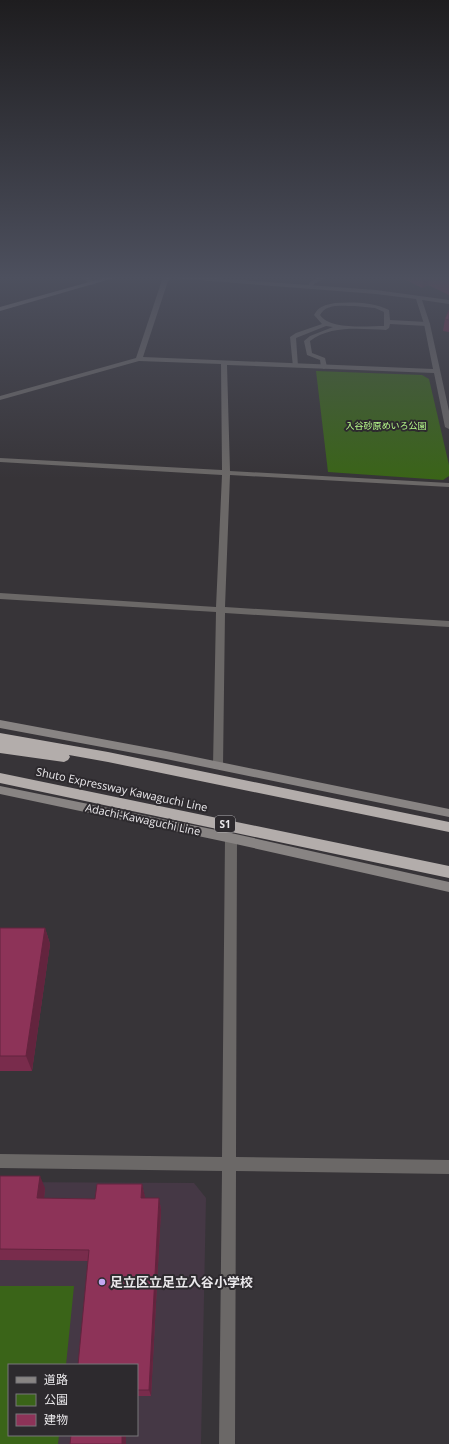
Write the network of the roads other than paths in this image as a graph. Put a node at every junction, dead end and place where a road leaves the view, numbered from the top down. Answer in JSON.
{"nodes":[{"id":1,"x":144,"y":344,"type":"edge"},
{"id":2,"x":294,"y":344,"type":"edge"},
{"id":3,"x":308,"y":344,"type":"edge"},
{"id":4,"x":431,"y":344,"type":"edge"},
{"id":5,"x":139,"y":359,"type":"junction"},
{"id":6,"x":224,"y":363,"type":"junction"},
{"id":7,"x":295,"y":366,"type":"junction"},
{"id":8,"x":324,"y":367,"type":"junction"},
{"id":9,"x":437,"y":372,"type":"junction"},
{"id":10,"x":0,"y":398,"type":"edge"},
{"id":11,"x":449,"y":427,"type":"edge"},
{"id":12,"x":0,"y":460,"type":"edge"},
{"id":13,"x":226,"y":472,"type":"junction"},
{"id":14,"x":449,"y":485,"type":"edge"},
{"id":15,"x":0,"y":596,"type":"edge"},
{"id":16,"x":220,"y":610,"type":"junction"},
{"id":17,"x":449,"y":624,"type":"edge"},
{"id":18,"x":0,"y":724,"type":"edge"},
{"id":19,"x":0,"y":738,"type":"edge"},
{"id":20,"x":0,"y":748,"type":"edge"},
{"id":21,"x":218,"y":766,"type":"junction"},
{"id":22,"x":0,"y":778,"type":"edge"},
{"id":23,"x":0,"y":790,"type":"edge"},
{"id":24,"x":336,"y":803,"type":"junction"},
{"id":25,"x":449,"y":813,"type":"edge"},
{"id":26,"x":449,"y":826,"type":"edge"},
{"id":27,"x":231,"y":838,"type":"junction"},
{"id":28,"x":449,"y":872,"type":"edge"},
{"id":29,"x":449,"y":887,"type":"edge"},
{"id":30,"x":0,"y":1161,"type":"edge"},
{"id":31,"x":230,"y":1162,"type":"junction"},
{"id":32,"x":449,"y":1166,"type":"edge"},
{"id":33,"x":227,"y":1444,"type":"edge"}],
"edges":[{"from":1,"to":5,"type":"street"},
{"from":2,"to":7,"type":"lane"},
{"from":3,"to":8,"type":"lane"},
{"from":4,"to":9,"type":"street"},
{"from":5,"to":6,"type":"street"},
{"from":5,"to":10,"type":"street"},
{"from":6,"to":7,"type":"street"},
{"from":6,"to":13,"type":"street"},
{"from":7,"to":8,"type":"street"},
{"from":8,"to":9,"type":"street"},
{"from":9,"to":11,"type":"street"},
{"from":12,"to":13,"type":"street"},
{"from":13,"to":14,"type":"street"},
{"from":13,"to":16,"type":"street"},
{"from":15,"to":16,"type":"street"},
{"from":16,"to":17,"type":"street"},
{"from":16,"to":21,"type":"street"},
{"from":18,"to":21,"type":"main road"},
{"from":19,"to":24,"type":"highway"},
{"from":20,"to":24,"type":"highway"},
{"from":21,"to":25,"type":"main road"},
{"from":22,"to":28,"type":"highway","name":"Shuto Expressway Kawaguchi Line","number":"S1"},
{"from":23,"to":27,"type":"main road","name":"Adachi-Kawaguchi Line"},
{"from":24,"to":26,"type":"highway"},
{"from":27,"to":29,"type":"main road","name":"Adachi-Kawaguchi Line"},
{"from":27,"to":31,"type":"street"},
{"from":30,"to":31,"type":"street"},
{"from":31,"to":32,"type":"street"},
{"from":31,"to":33,"type":"street"}]}
